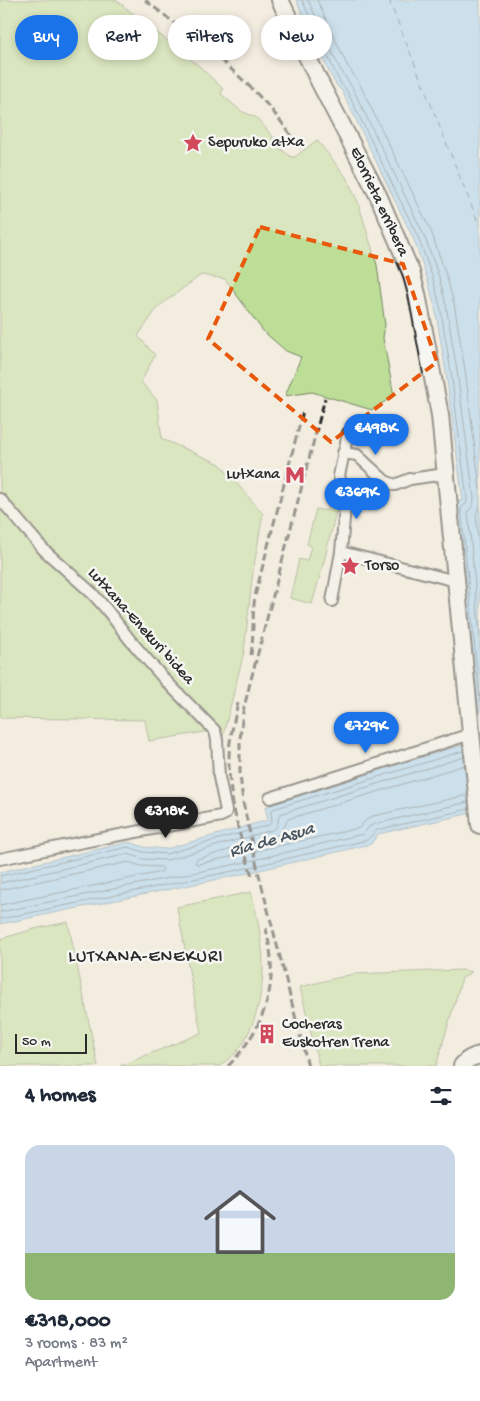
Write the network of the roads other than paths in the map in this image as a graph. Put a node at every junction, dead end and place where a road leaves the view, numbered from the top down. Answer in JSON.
{"nodes":[{"id":1,"x":280,"y":0,"type":"edge"},
{"id":2,"x":348,"y":433,"type":"dead end"},
{"id":3,"x":343,"y":453,"type":"junction"},
{"id":4,"x":445,"y":474,"type":"junction"},
{"id":5,"x":0,"y":500,"type":"edge"},
{"id":6,"x":341,"y":552,"type":"junction"},
{"id":7,"x":456,"y":582,"type":"junction"},
{"id":8,"x":332,"y":601,"type":"dead end"},
{"id":9,"x":471,"y":739,"type":"junction"},
{"id":10,"x":270,"y":798,"type":"dead end"},
{"id":11,"x":480,"y":824,"type":"edge"},
{"id":12,"x":0,"y":859,"type":"edge"},
{"id":13,"x":480,"y":1055,"type":"edge"},
{"id":14,"x":462,"y":1066,"type":"edge"}],
"edges":[{"from":1,"to":4,"type":"main road","name":"Elorrieta erribera"},
{"from":2,"to":3,"type":"street"},
{"from":3,"to":4,"type":"street"},
{"from":3,"to":6,"type":"street"},
{"from":4,"to":7,"type":"main road","name":"Elorrieta erribera"},
{"from":5,"to":12,"type":"street","name":"Lutxana-Enekuri bidea"},
{"from":6,"to":7,"type":"street"},
{"from":6,"to":8,"type":"street"},
{"from":7,"to":9,"type":"main road","name":"Elorrieta erribera"},
{"from":9,"to":10,"type":"street"},
{"from":9,"to":11,"type":"main road","name":"Elorrieta erribera"},
{"from":13,"to":14,"type":"main road"}]}
